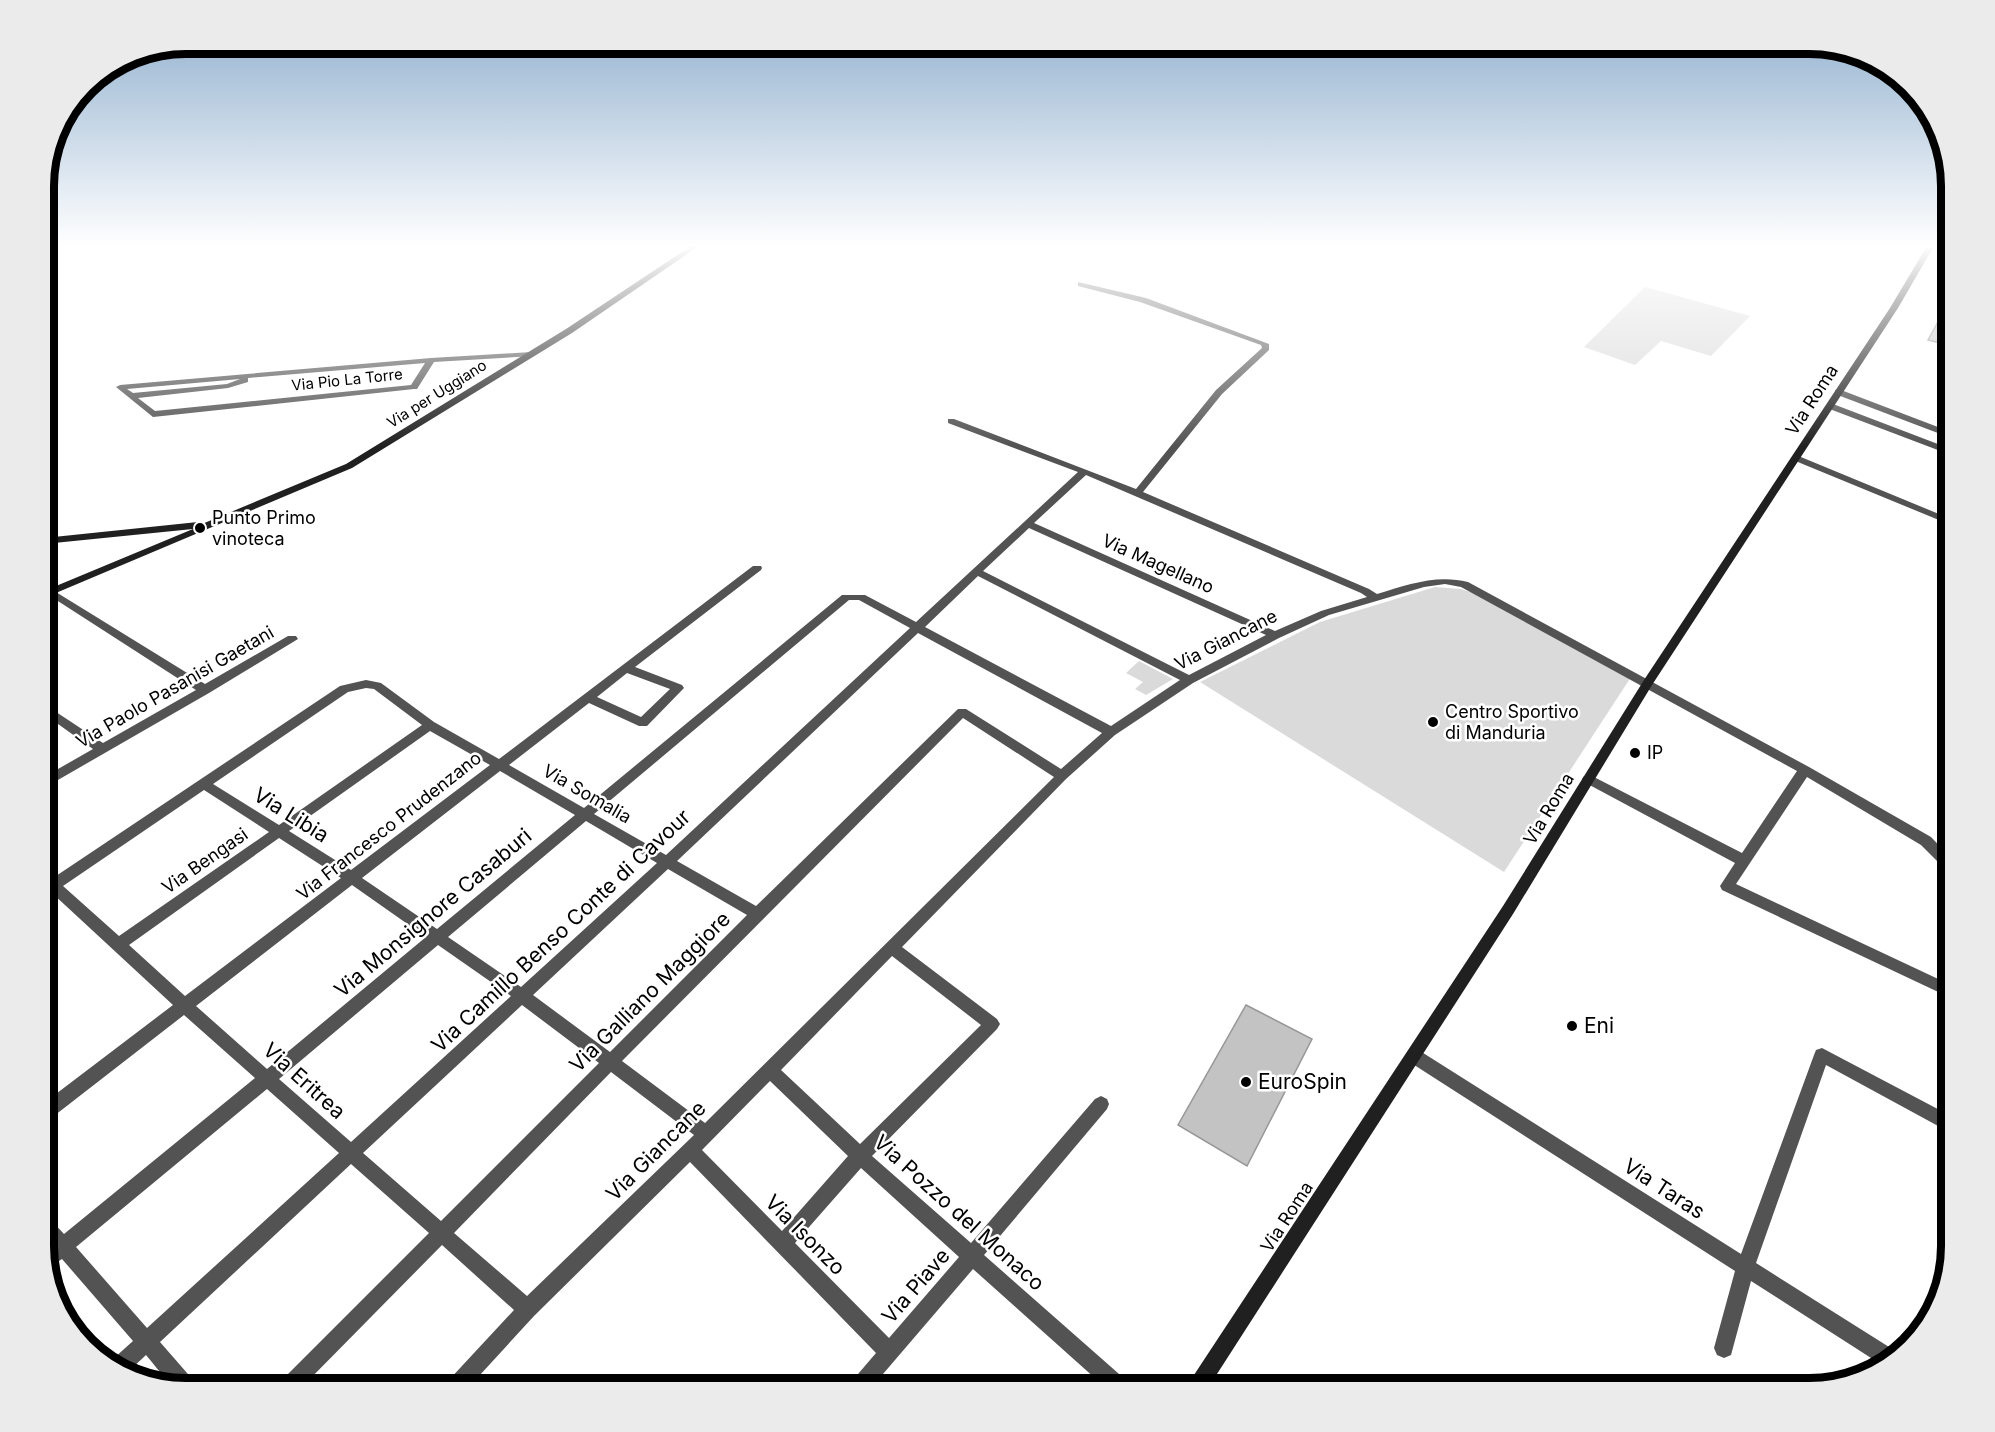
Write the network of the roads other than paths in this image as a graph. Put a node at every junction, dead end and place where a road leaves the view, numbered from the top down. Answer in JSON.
{"nodes":[{"id":1,"x":594,"y":313,"type":"edge"},
{"id":2,"x":1179,"y":313,"type":"edge"},
{"id":3,"x":1889,"y":313,"type":"edge"},
{"id":4,"x":531,"y":354,"type":"junction"},
{"id":5,"x":431,"y":360,"type":"junction"},
{"id":6,"x":257,"y":375,"type":"junction"},
{"id":7,"x":1838,"y":393,"type":"junction"},
{"id":8,"x":131,"y":396,"type":"junction"},
{"id":9,"x":1830,"y":406,"type":"junction"},
{"id":10,"x":951,"y":421,"type":"dead end"},
{"id":11,"x":1941,"y":431,"type":"edge"},
{"id":12,"x":1941,"y":448,"type":"edge"},
{"id":13,"x":1796,"y":458,"type":"junction"},
{"id":14,"x":1084,"y":471,"type":"junction"},
{"id":15,"x":1138,"y":492,"type":"junction"},
{"id":16,"x":1941,"y":517,"type":"edge"},
{"id":17,"x":212,"y":523,"type":"junction"},
{"id":18,"x":1027,"y":524,"type":"junction"},
{"id":19,"x":188,"y":533,"type":"junction"},
{"id":20,"x":54,"y":541,"type":"edge"},
{"id":21,"x":54,"y":547,"type":"edge"},
{"id":22,"x":757,"y":568,"type":"dead end"},
{"id":23,"x":975,"y":571,"type":"junction"},
{"id":24,"x":54,"y":590,"type":"edge"},
{"id":25,"x":54,"y":597,"type":"edge"},
{"id":26,"x":1375,"y":598,"type":"junction"},
{"id":27,"x":916,"y":629,"type":"junction"},
{"id":28,"x":1275,"y":636,"type":"junction"},
{"id":29,"x":292,"y":639,"type":"dead end"},
{"id":30,"x":625,"y":668,"type":"junction"},
{"id":31,"x":1190,"y":680,"type":"junction"},
{"id":32,"x":1648,"y":683,"type":"junction"},
{"id":33,"x":206,"y":690,"type":"junction"},
{"id":34,"x":587,"y":697,"type":"junction"},
{"id":35,"x":54,"y":715,"type":"edge"},
{"id":36,"x":430,"y":725,"type":"junction"},
{"id":37,"x":1111,"y":732,"type":"junction"},
{"id":38,"x":102,"y":749,"type":"junction"},
{"id":39,"x":499,"y":764,"type":"junction"},
{"id":40,"x":1805,"y":770,"type":"junction"},
{"id":41,"x":1062,"y":776,"type":"junction"},
{"id":42,"x":54,"y":777,"type":"edge"},
{"id":43,"x":1588,"y":779,"type":"junction"},
{"id":44,"x":204,"y":784,"type":"junction"},
{"id":45,"x":586,"y":814,"type":"junction"},
{"id":46,"x":277,"y":832,"type":"junction"},
{"id":47,"x":1941,"y":855,"type":"edge"},
{"id":48,"x":668,"y":861,"type":"junction"},
{"id":49,"x":1744,"y":861,"type":"junction"},
{"id":50,"x":352,"y":878,"type":"junction"},
{"id":51,"x":54,"y":884,"type":"edge"},
{"id":52,"x":54,"y":893,"type":"edge"},
{"id":53,"x":756,"y":914,"type":"junction"},
{"id":54,"x":437,"y":937,"type":"junction"},
{"id":55,"x":118,"y":945,"type":"junction"},
{"id":56,"x":891,"y":947,"type":"junction"},
{"id":57,"x":1941,"y":987,"type":"edge"},
{"id":58,"x":522,"y":996,"type":"junction"},
{"id":59,"x":184,"y":1005,"type":"junction"},
{"id":60,"x":1414,"y":1056,"type":"junction"},
{"id":61,"x":610,"y":1063,"type":"junction"},
{"id":62,"x":770,"y":1070,"type":"junction"},
{"id":63,"x":268,"y":1078,"type":"junction"},
{"id":64,"x":1101,"y":1104,"type":"dead end"},
{"id":65,"x":54,"y":1105,"type":"edge"},
{"id":66,"x":1941,"y":1119,"type":"edge"},
{"id":67,"x":706,"y":1134,"type":"junction"},
{"id":68,"x":690,"y":1150,"type":"junction"},
{"id":69,"x":352,"y":1153,"type":"junction"},
{"id":70,"x":860,"y":1156,"type":"junction"},
{"id":71,"x":440,"y":1234,"type":"junction"},
{"id":72,"x":54,"y":1236,"type":"edge"},
{"id":73,"x":782,"y":1244,"type":"junction"},
{"id":74,"x":63,"y":1246,"type":"junction"},
{"id":75,"x":54,"y":1253,"type":"edge"},
{"id":76,"x":973,"y":1254,"type":"junction"},
{"id":77,"x":1745,"y":1267,"type":"junction"},
{"id":78,"x":527,"y":1309,"type":"junction"},
{"id":79,"x":147,"y":1342,"type":"junction"},
{"id":80,"x":1724,"y":1348,"type":"dead end"},
{"id":81,"x":889,"y":1352,"type":"junction"},
{"id":82,"x":1883,"y":1355,"type":"edge"},
{"id":83,"x":124,"y":1362,"type":"edge"},
{"id":84,"x":177,"y":1377,"type":"edge"},
{"id":85,"x":299,"y":1378,"type":"edge"},
{"id":86,"x":465,"y":1378,"type":"edge"},
{"id":87,"x":868,"y":1378,"type":"edge"},
{"id":88,"x":1108,"y":1378,"type":"edge"},
{"id":89,"x":1204,"y":1378,"type":"edge"}],
"edges":[{"from":1,"to":4,"type":"street","name":"Via per Uggiano"},
{"from":2,"to":15,"type":"street"},
{"from":3,"to":7,"type":"street","name":"Via Roma"},
{"from":4,"to":5,"type":"street"},
{"from":4,"to":17,"type":"street","name":"Via per Uggiano"},
{"from":5,"to":6,"type":"street"},
{"from":5,"to":8,"type":"street","name":"Via Pio La Torre"},
{"from":6,"to":8,"type":"street"},
{"from":6,"to":8,"type":"street"},
{"from":7,"to":9,"type":"street","name":"Via Roma"},
{"from":7,"to":11,"type":"street"},
{"from":9,"to":12,"type":"street"},
{"from":9,"to":13,"type":"street","name":"Via Roma"},
{"from":10,"to":14,"type":"street"},
{"from":13,"to":16,"type":"street"},
{"from":13,"to":32,"type":"street","name":"Via Roma"},
{"from":14,"to":15,"type":"street"},
{"from":14,"to":18,"type":"street","name":"Via Camillo Benso Conte di Cavour"},
{"from":15,"to":26,"type":"street"},
{"from":17,"to":19,"type":"street","name":"Via per Uggiano"},
{"from":17,"to":20,"type":"street"},
{"from":18,"to":23,"type":"street","name":"Via Camillo Benso Conte di Cavour"},
{"from":18,"to":28,"type":"street","name":"Via Magellano"},
{"from":19,"to":21,"type":"street"},
{"from":19,"to":24,"type":"street"},
{"from":22,"to":30,"type":"street","name":"Via Francesco Prudenzano"},
{"from":23,"to":27,"type":"street","name":"Via Camillo Benso Conte di Cavour"},
{"from":23,"to":31,"type":"street"},
{"from":25,"to":33,"type":"street"},
{"from":26,"to":28,"type":"street","name":"Via Giancane"},
{"from":26,"to":32,"type":"street","name":"Via Giancane"},
{"from":27,"to":37,"type":"street"},
{"from":27,"to":45,"type":"street","name":"Via Monsignore Casaburi"},
{"from":27,"to":48,"type":"street","name":"Via Camillo Benso Conte di Cavour"},
{"from":28,"to":31,"type":"street","name":"Via Giancane"},
{"from":29,"to":33,"type":"street","name":"Via Paolo Pasanisi Gaetani"},
{"from":30,"to":34,"type":"street","name":"Via Francesco Prudenzano"},
{"from":30,"to":34,"type":"street"},
{"from":31,"to":37,"type":"street","name":"Via Giancane"},
{"from":32,"to":40,"type":"street","name":"Via Giancane"},
{"from":32,"to":43,"type":"street","name":"Via Roma"},
{"from":33,"to":38,"type":"street","name":"Via Paolo Pasanisi Gaetani"},
{"from":34,"to":39,"type":"street","name":"Via Francesco Prudenzano"},
{"from":35,"to":38,"type":"street"},
{"from":36,"to":39,"type":"street","name":"Via Somalia"},
{"from":36,"to":44,"type":"street","name":"Via Somalia"},
{"from":36,"to":46,"type":"street","name":"Via Bengasi"},
{"from":37,"to":41,"type":"street","name":"Via Giancane"},
{"from":38,"to":42,"type":"street","name":"Via Paolo Pasanisi Gaetani"},
{"from":39,"to":45,"type":"street","name":"Via Somalia"},
{"from":39,"to":50,"type":"street","name":"Via Francesco Prudenzano"},
{"from":40,"to":47,"type":"street","name":"Via Giancane"},
{"from":40,"to":49,"type":"street"},
{"from":41,"to":53,"type":"street","name":"Via Galliano Maggiore"},
{"from":41,"to":56,"type":"street","name":"Via Giancane"},
{"from":43,"to":49,"type":"street"},
{"from":43,"to":60,"type":"street","name":"Via Roma"},
{"from":44,"to":46,"type":"street","name":"Via Libia"},
{"from":44,"to":51,"type":"street","name":"Via Somalia"},
{"from":45,"to":48,"type":"street","name":"Via Somalia"},
{"from":45,"to":54,"type":"street","name":"Via Monsignore Casaburi"},
{"from":46,"to":50,"type":"street","name":"Via Libia"},
{"from":46,"to":55,"type":"street","name":"Via Bengasi"},
{"from":48,"to":53,"type":"street","name":"Via Somalia"},
{"from":48,"to":58,"type":"street","name":"Via Camillo Benso Conte di Cavour"},
{"from":49,"to":57,"type":"street"},
{"from":50,"to":54,"type":"street","name":"Via Libia"},
{"from":50,"to":59,"type":"street","name":"Via Francesco Prudenzano"},
{"from":52,"to":55,"type":"street","name":"Via Eritrea"},
{"from":53,"to":61,"type":"street","name":"Via Galliano Maggiore"},
{"from":54,"to":58,"type":"street","name":"Via Libia"},
{"from":54,"to":63,"type":"street","name":"Via Monsignore Casaburi"},
{"from":55,"to":59,"type":"street","name":"Via Eritrea"},
{"from":56,"to":62,"type":"street","name":"Via Giancane"},
{"from":56,"to":70,"type":"street"},
{"from":58,"to":61,"type":"street","name":"Via Libia"},
{"from":58,"to":69,"type":"street","name":"Via Camillo Benso Conte di Cavour"},
{"from":59,"to":63,"type":"street","name":"Via Eritrea"},
{"from":59,"to":65,"type":"street","name":"Via Francesco Prudenzano"},
{"from":60,"to":77,"type":"street","name":"Via Taras"},
{"from":60,"to":89,"type":"street","name":"Via Roma"},
{"from":61,"to":67,"type":"street","name":"Via Libia"},
{"from":61,"to":71,"type":"street","name":"Via Galliano Maggiore"},
{"from":62,"to":67,"type":"street","name":"Via Giancane"},
{"from":62,"to":70,"type":"street","name":"Via Pozzo del Monaco"},
{"from":63,"to":69,"type":"street","name":"Via Eritrea"},
{"from":63,"to":74,"type":"street","name":"Via Monsignore Casaburi"},
{"from":64,"to":76,"type":"street","name":"Via Piave"},
{"from":66,"to":77,"type":"street"},
{"from":67,"to":68,"type":"street","name":"Via Giancane"},
{"from":68,"to":73,"type":"street","name":"Via Isonzo"},
{"from":68,"to":78,"type":"street","name":"Via Giancane"},
{"from":69,"to":71,"type":"street","name":"Via Eritrea"},
{"from":69,"to":79,"type":"street","name":"Via Camillo Benso Conte di Cavour"},
{"from":70,"to":73,"type":"street"},
{"from":70,"to":76,"type":"street","name":"Via Pozzo del Monaco"},
{"from":71,"to":78,"type":"street","name":"Via Eritrea"},
{"from":71,"to":85,"type":"street","name":"Via Galliano Maggiore"},
{"from":72,"to":74,"type":"street"},
{"from":73,"to":81,"type":"street","name":"Via Isonzo"},
{"from":74,"to":75,"type":"street","name":"Via Monsignore Casaburi"},
{"from":74,"to":79,"type":"street"},
{"from":76,"to":81,"type":"street","name":"Via Piave"},
{"from":76,"to":88,"type":"street","name":"Via Pozzo del Monaco"},
{"from":77,"to":80,"type":"street"},
{"from":77,"to":82,"type":"street","name":"Via Taras"},
{"from":78,"to":86,"type":"street","name":"Via Giancane"},
{"from":79,"to":83,"type":"street","name":"Via Camillo Benso Conte di Cavour"},
{"from":79,"to":84,"type":"street"},
{"from":81,"to":87,"type":"street","name":"Via Piave"}]}
